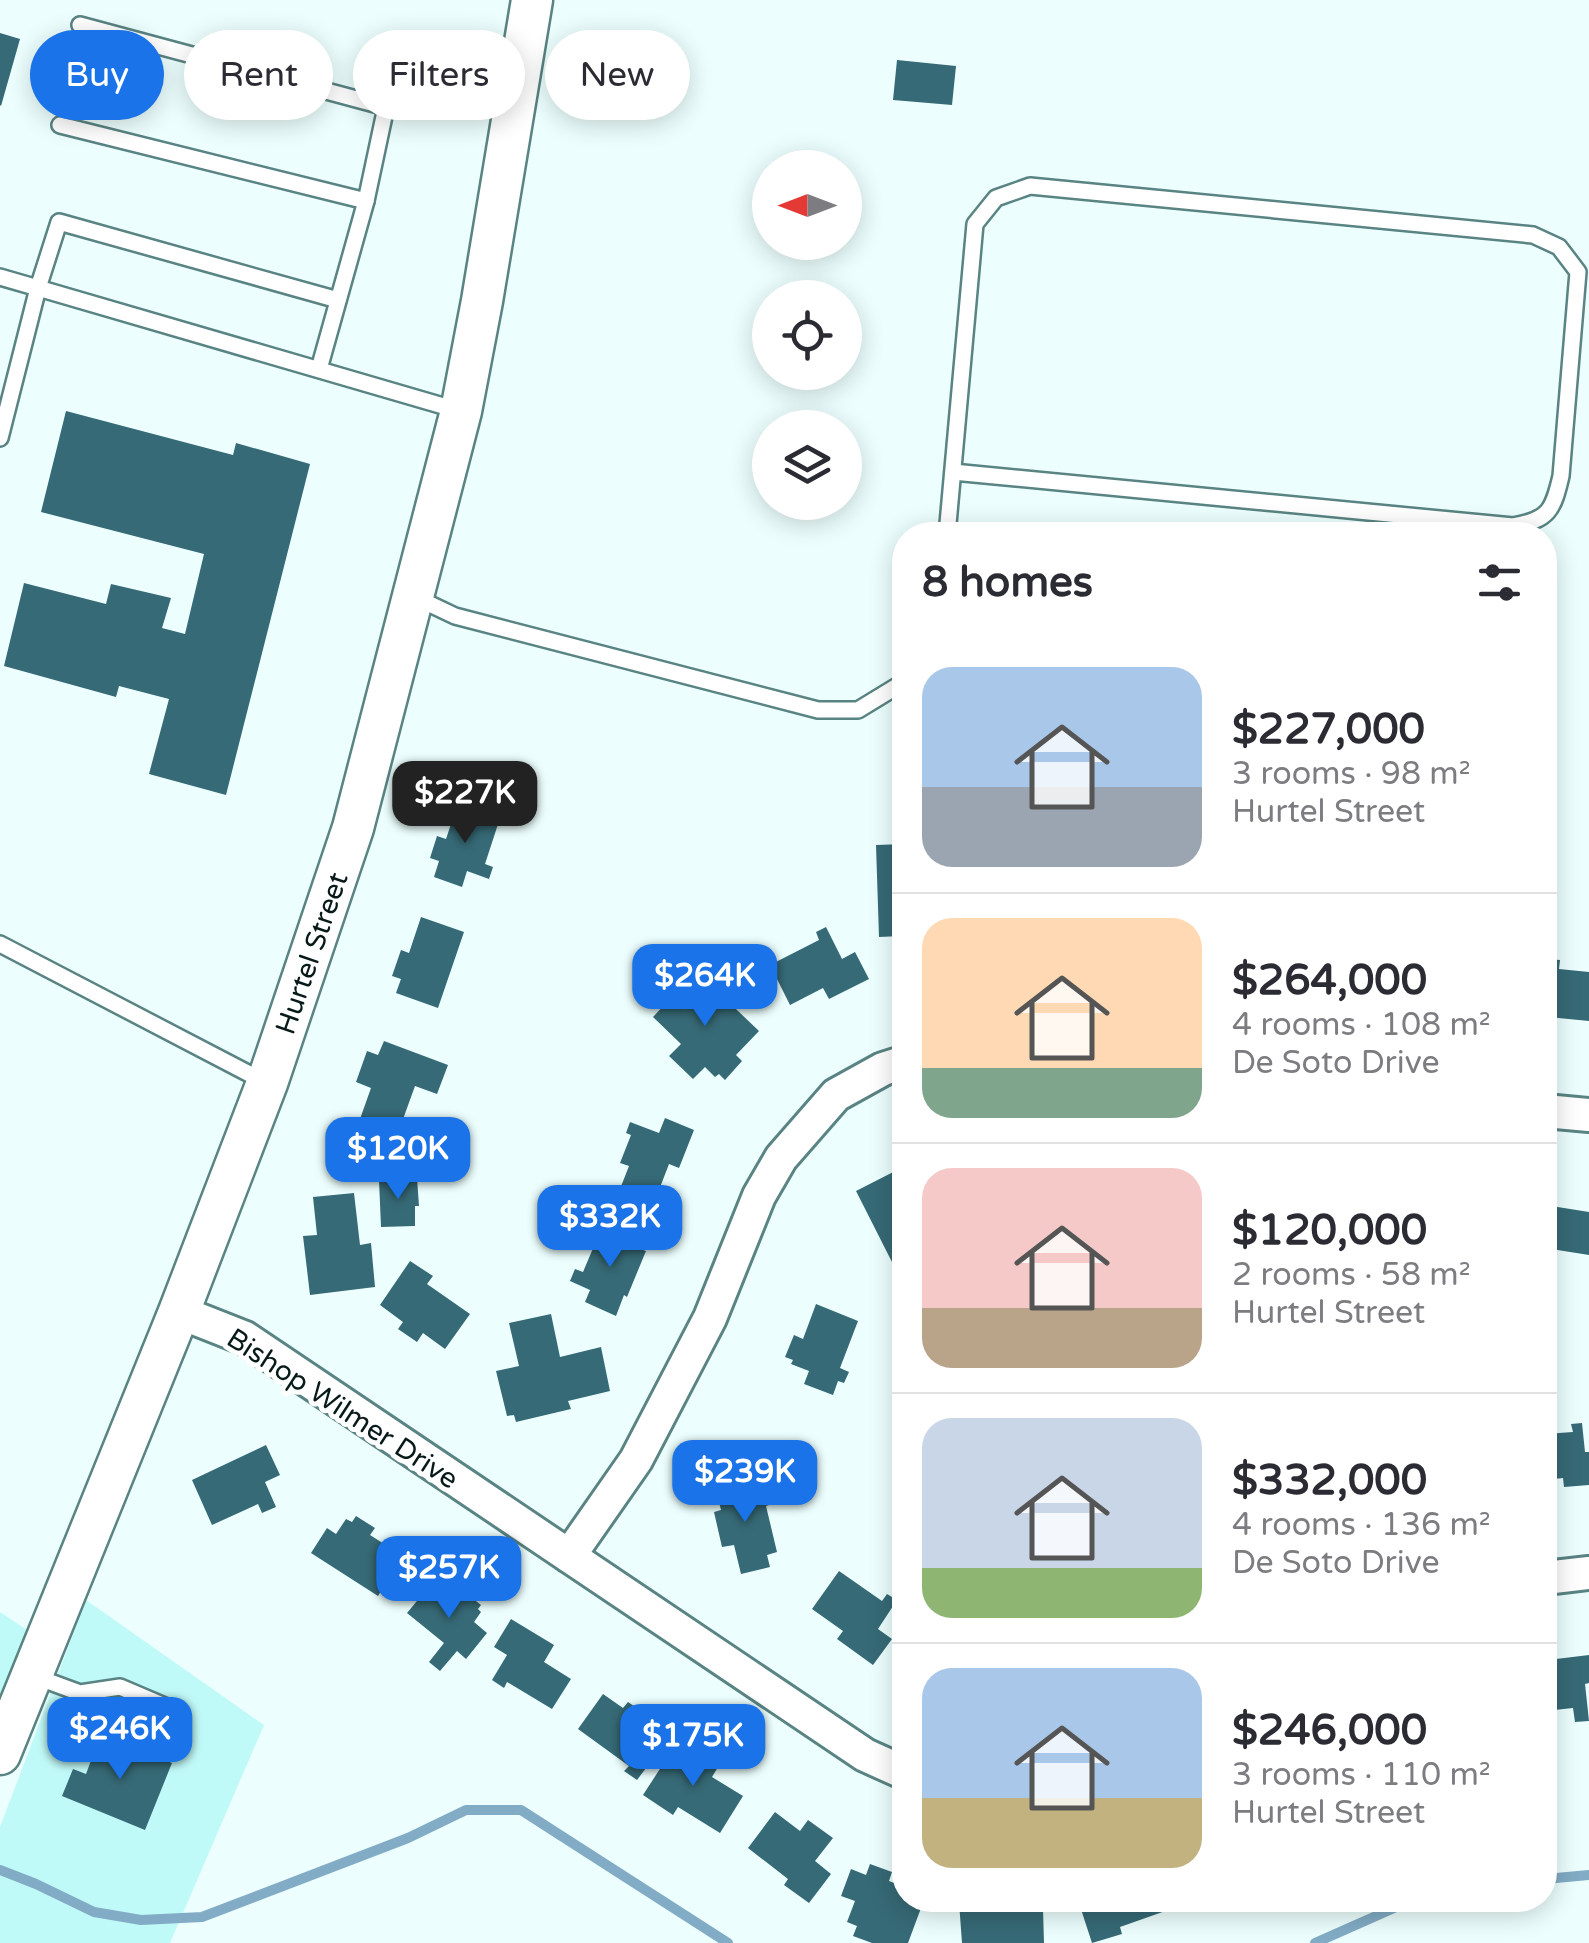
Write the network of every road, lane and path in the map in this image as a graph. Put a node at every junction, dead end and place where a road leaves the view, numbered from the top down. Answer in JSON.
{"nodes":[{"id":1,"x":532,"y":0,"type":"edge"},
{"id":2,"x":80,"y":25,"type":"dead end"},
{"id":3,"x":60,"y":125,"type":"dead end"},
{"id":4,"x":366,"y":201,"type":"junction"},
{"id":5,"x":0,"y":278,"type":"edge"},
{"id":6,"x":38,"y":288,"type":"junction"},
{"id":7,"x":338,"y":300,"type":"junction"},
{"id":8,"x":319,"y":369,"type":"junction"},
{"id":9,"x":461,"y":411,"type":"junction"},
{"id":10,"x":0,"y":438,"type":"edge"},
{"id":11,"x":953,"y":472,"type":"junction"},
{"id":12,"x":948,"y":522,"type":"edge"},
{"id":13,"x":1471,"y":522,"type":"edge"},
{"id":14,"x":1535,"y":522,"type":"edge"},
{"id":15,"x":414,"y":596,"type":"junction"},
{"id":16,"x":892,"y":689,"type":"edge"},
{"id":17,"x":0,"y":944,"type":"edge"},
{"id":18,"x":892,"y":1066,"type":"edge"},
{"id":19,"x":267,"y":1083,"type":"junction"},
{"id":20,"x":1557,"y":1111,"type":"edge"},
{"id":21,"x":1589,"y":1114,"type":"edge"},
{"id":22,"x":179,"y":1312,"type":"junction"},
{"id":23,"x":569,"y":1556,"type":"junction"},
{"id":24,"x":1589,"y":1573,"type":"edge"},
{"id":25,"x":1557,"y":1577,"type":"edge"},
{"id":26,"x":32,"y":1675,"type":"junction"},
{"id":27,"x":181,"y":1713,"type":"dead end"},
{"id":28,"x":0,"y":1754,"type":"edge"},
{"id":29,"x":892,"y":1767,"type":"edge"}],
"edges":[{"from":1,"to":9,"type":"street","name":"Hurtel Street"},
{"from":2,"to":4,"type":"lane"},
{"from":3,"to":4,"type":"lane"},
{"from":4,"to":7,"type":"lane"},
{"from":5,"to":6,"type":"lane"},
{"from":6,"to":7,"type":"lane"},
{"from":6,"to":8,"type":"lane"},
{"from":6,"to":10,"type":"lane"},
{"from":7,"to":8,"type":"lane"},
{"from":8,"to":9,"type":"lane"},
{"from":9,"to":15,"type":"street","name":"Hurtel Street"},
{"from":11,"to":12,"type":"lane"},
{"from":11,"to":13,"type":"lane"},
{"from":11,"to":14,"type":"lane"},
{"from":15,"to":16,"type":"lane"},
{"from":15,"to":19,"type":"street","name":"Hurtel Street"},
{"from":17,"to":19,"type":"lane"},
{"from":18,"to":23,"type":"street"},
{"from":19,"to":22,"type":"street","name":"Hurtel Street"},
{"from":20,"to":21,"type":"street"},
{"from":22,"to":23,"type":"street","name":"Bishop Wilmer Drive"},
{"from":22,"to":26,"type":"street","name":"Hurtel Street"},
{"from":23,"to":29,"type":"street","name":"Bishop Wilmer Drive"},
{"from":24,"to":25,"type":"street"},
{"from":26,"to":27,"type":"lane"},
{"from":26,"to":28,"type":"street","name":"Hurtel Street"}]}
